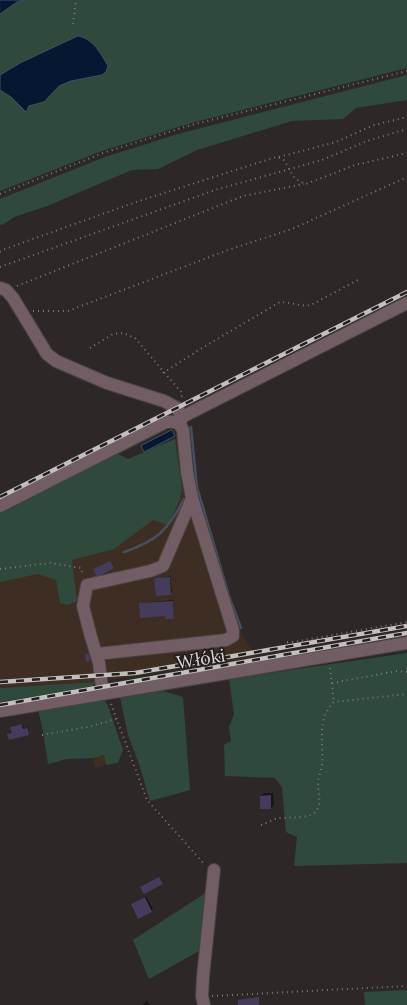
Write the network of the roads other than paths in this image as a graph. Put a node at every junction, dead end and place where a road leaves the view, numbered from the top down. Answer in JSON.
{"nodes":[{"id":1,"x":3,"y":289,"type":"edge"},
{"id":2,"x":407,"y":303,"type":"edge"},
{"id":3,"x":181,"y":420,"type":"junction"},
{"id":4,"x":192,"y":498,"type":"junction"},
{"id":5,"x":0,"y":506,"type":"edge"},
{"id":6,"x":407,"y":643,"type":"edge"},
{"id":7,"x":97,"y":654,"type":"junction"},
{"id":8,"x":107,"y":694,"type":"junction"},
{"id":9,"x":0,"y":711,"type":"edge"},
{"id":10,"x":214,"y":870,"type":"road end"},
{"id":11,"x":203,"y":1000,"type":"edge"}],
"edges":[{"from":1,"to":3,"type":"street"},
{"from":2,"to":3,"type":"street"},
{"from":3,"to":4,"type":"street"},
{"from":3,"to":5,"type":"street"},
{"from":4,"to":7,"type":"street"},
{"from":4,"to":7,"type":"street"},
{"from":6,"to":8,"type":"street","name":"Włóki"},
{"from":7,"to":8,"type":"street"},
{"from":8,"to":9,"type":"street","name":"Włóki"},
{"from":10,"to":11,"type":"street"}]}
